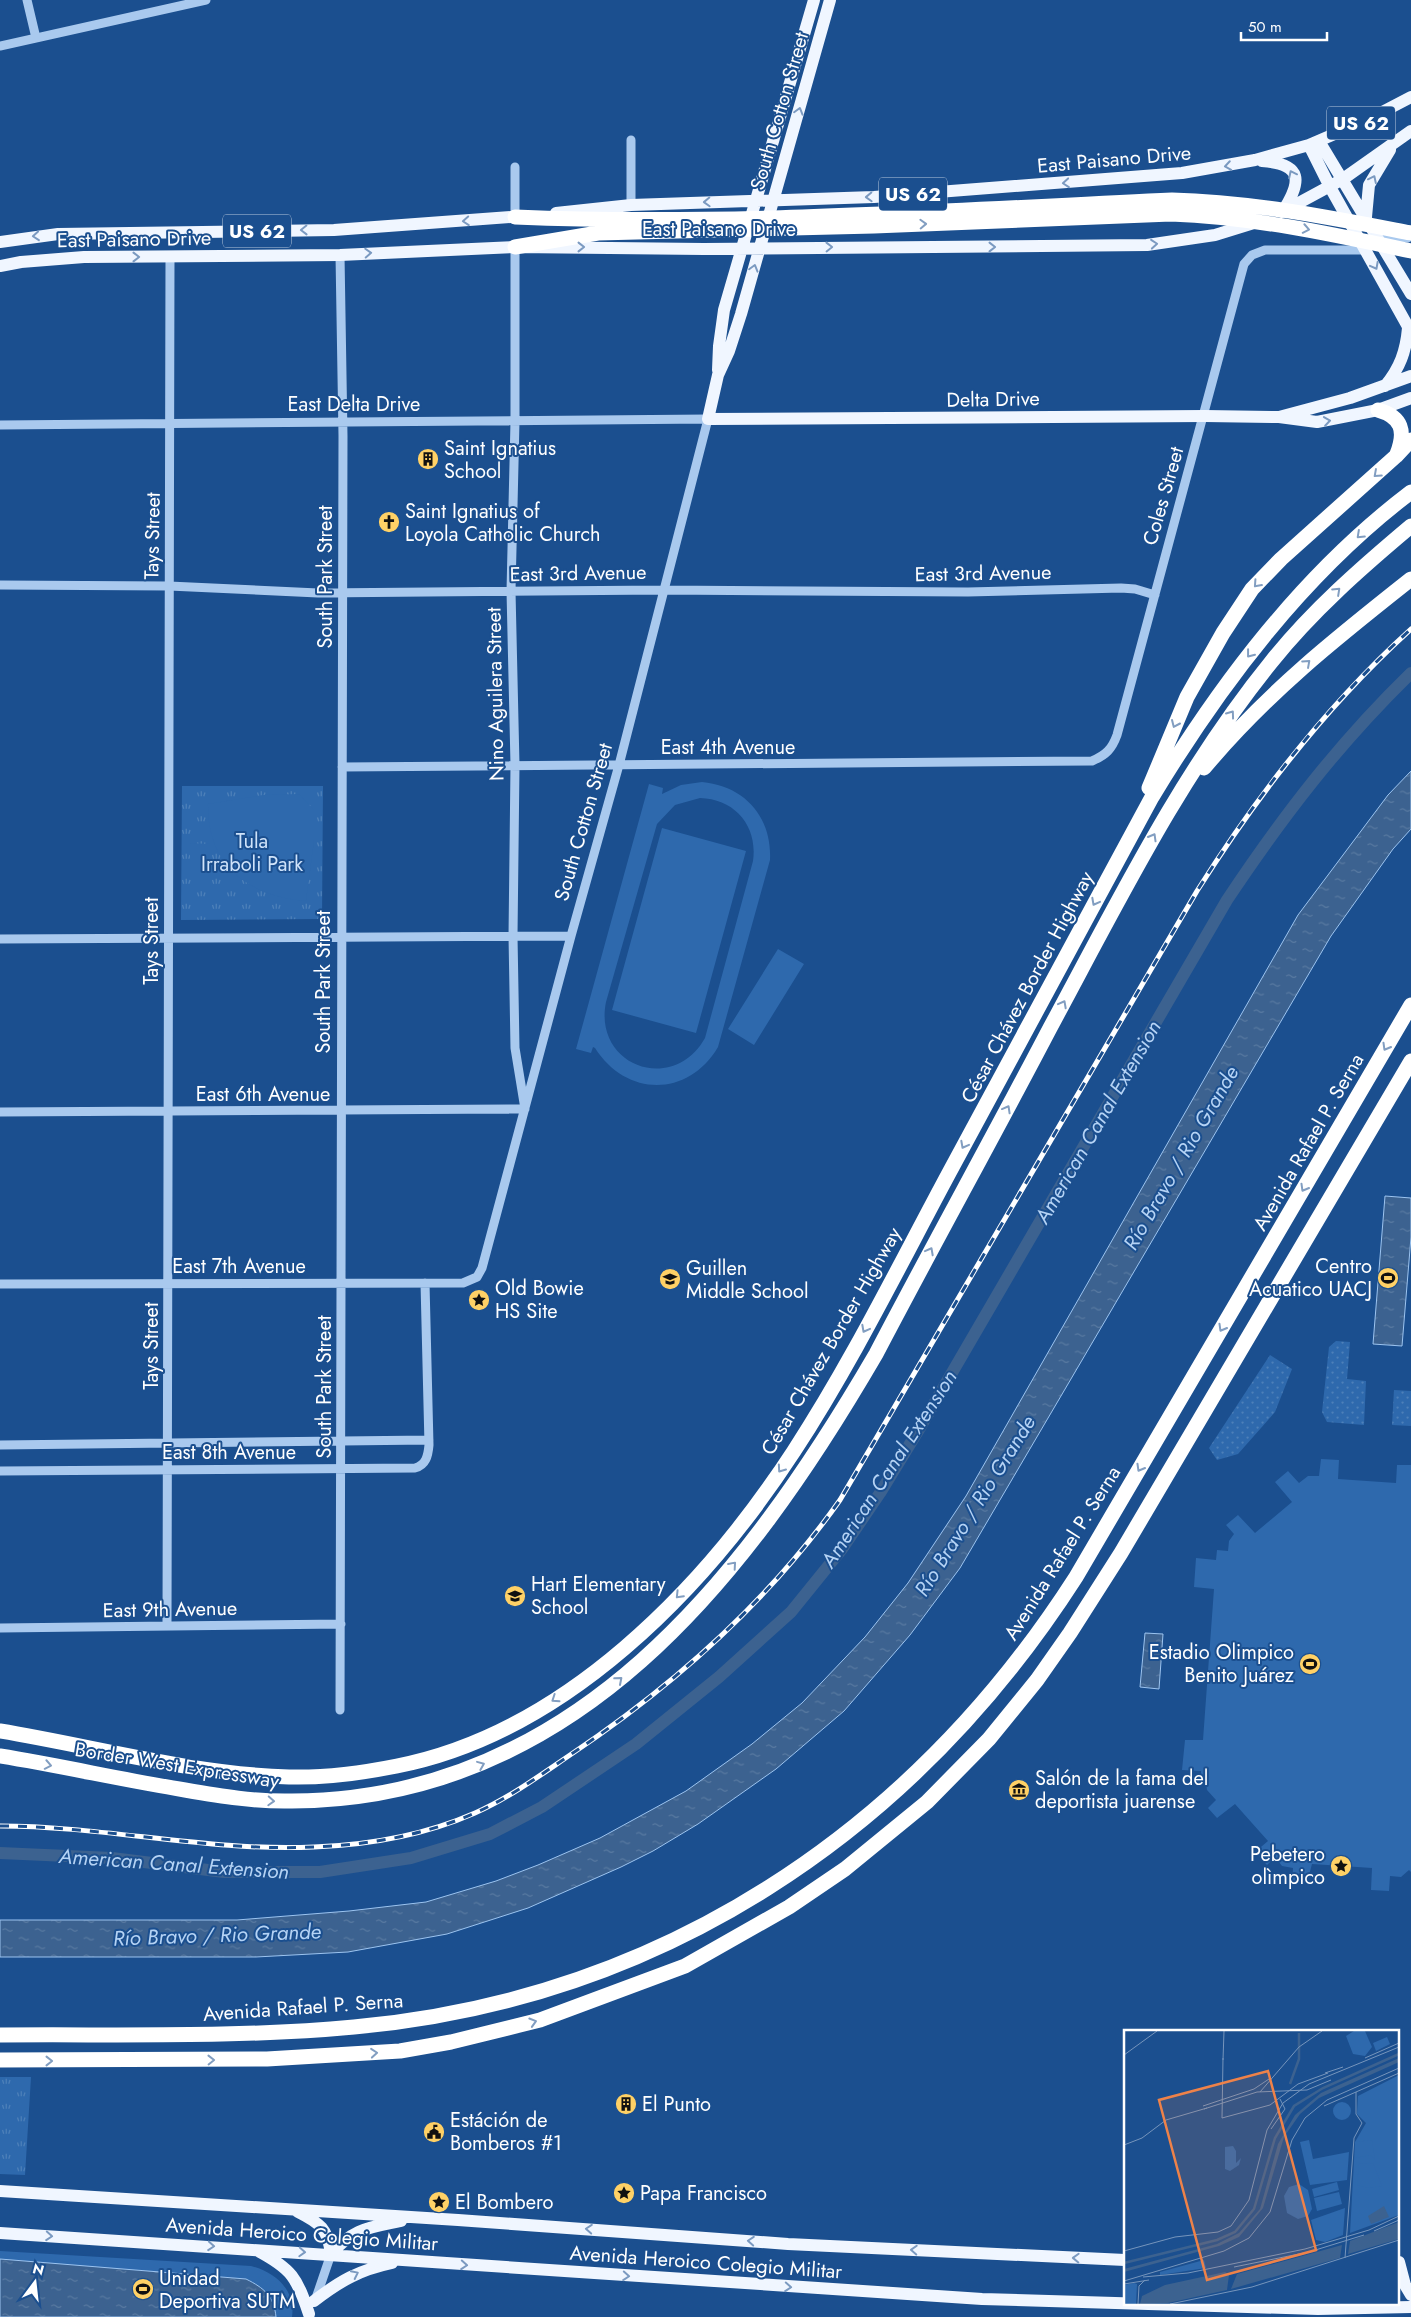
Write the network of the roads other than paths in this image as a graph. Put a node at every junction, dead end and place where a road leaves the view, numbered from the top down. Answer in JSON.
{"nodes":[{"id":1,"x":27,"y":0,"type":"edge"},
{"id":2,"x":206,"y":0,"type":"edge"},
{"id":3,"x":814,"y":0,"type":"edge"},
{"id":4,"x":830,"y":0,"type":"edge"},
{"id":5,"x":36,"y":38,"type":"junction"},
{"id":6,"x":0,"y":46,"type":"edge"},
{"id":7,"x":1411,"y":97,"type":"edge"},
{"id":8,"x":1411,"y":131,"type":"edge"},
{"id":9,"x":631,"y":140,"type":"dead end"},
{"id":10,"x":1314,"y":143,"type":"junction"},
{"id":11,"x":1393,"y":145,"type":"junction"},
{"id":12,"x":1255,"y":160,"type":"junction"},
{"id":13,"x":514,"y":167,"type":"dead end"},
{"id":14,"x":1343,"y":179,"type":"junction"},
{"id":15,"x":1330,"y":187,"type":"junction"},
{"id":16,"x":630,"y":204,"type":"junction"},
{"id":17,"x":1172,"y":207,"type":"junction"},
{"id":18,"x":1281,"y":213,"type":"junction"},
{"id":19,"x":514,"y":217,"type":"junction"},
{"id":20,"x":1366,"y":217,"type":"junction"},
{"id":21,"x":1350,"y":224,"type":"junction"},
{"id":22,"x":1411,"y":233,"type":"edge"},
{"id":23,"x":1376,"y":236,"type":"junction"},
{"id":24,"x":1411,"y":238,"type":"edge"},
{"id":25,"x":0,"y":242,"type":"edge"},
{"id":26,"x":515,"y":247,"type":"junction"},
{"id":27,"x":1366,"y":250,"type":"junction"},
{"id":28,"x":1411,"y":251,"type":"edge"},
{"id":29,"x":340,"y":255,"type":"junction"},
{"id":30,"x":170,"y":257,"type":"junction"},
{"id":31,"x":0,"y":266,"type":"edge"},
{"id":32,"x":1411,"y":294,"type":"edge"},
{"id":33,"x":1409,"y":330,"type":"edge"},
{"id":34,"x":718,"y":375,"type":"junction"},
{"id":35,"x":1411,"y":376,"type":"edge"},
{"id":36,"x":1383,"y":388,"type":"junction"},
{"id":37,"x":1411,"y":398,"type":"edge"},
{"id":38,"x":1378,"y":410,"type":"junction"},
{"id":39,"x":1205,"y":416,"type":"junction"},
{"id":40,"x":1279,"y":417,"type":"junction"},
{"id":41,"x":708,"y":419,"type":"junction"},
{"id":42,"x":515,"y":421,"type":"junction"},
{"id":43,"x":343,"y":422,"type":"junction"},
{"id":44,"x":170,"y":424,"type":"junction"},
{"id":45,"x":0,"y":425,"type":"edge"},
{"id":46,"x":1411,"y":440,"type":"edge"},
{"id":47,"x":1396,"y":456,"type":"junction"},
{"id":48,"x":1411,"y":492,"type":"edge"},
{"id":49,"x":1411,"y":526,"type":"edge"},
{"id":50,"x":1411,"y":579,"type":"edge"},
{"id":51,"x":0,"y":585,"type":"edge"},
{"id":52,"x":169,"y":586,"type":"junction"},
{"id":53,"x":663,"y":590,"type":"junction"},
{"id":54,"x":511,"y":591,"type":"junction"},
{"id":55,"x":342,"y":593,"type":"junction"},
{"id":56,"x":1155,"y":595,"type":"junction"},
{"id":57,"x":1111,"y":749,"type":"joint"},
{"id":58,"x":515,"y":765,"type":"junction"},
{"id":59,"x":619,"y":765,"type":"junction"},
{"id":60,"x":342,"y":767,"type":"junction"},
{"id":61,"x":1167,"y":814,"type":"junction"},
{"id":62,"x":1122,"y":853,"type":"junction"},
{"id":63,"x":513,"y":936,"type":"junction"},
{"id":64,"x":570,"y":936,"type":"junction"},
{"id":65,"x":168,"y":937,"type":"junction"},
{"id":66,"x":340,"y":937,"type":"junction"},
{"id":67,"x":0,"y":939,"type":"edge"},
{"id":68,"x":1411,"y":1005,"type":"edge"},
{"id":69,"x":1411,"y":1061,"type":"edge"},
{"id":70,"x":525,"y":1110,"type":"junction"},
{"id":71,"x":342,"y":1111,"type":"junction"},
{"id":72,"x":0,"y":1112,"type":"edge"},
{"id":73,"x":168,"y":1112,"type":"junction"},
{"id":74,"x":477,"y":1277,"type":"joint"},
{"id":75,"x":426,"y":1283,"type":"junction"},
{"id":76,"x":0,"y":1284,"type":"edge"},
{"id":77,"x":169,"y":1284,"type":"junction"},
{"id":78,"x":341,"y":1284,"type":"junction"},
{"id":79,"x":429,"y":1440,"type":"junction"},
{"id":80,"x":340,"y":1441,"type":"junction"},
{"id":81,"x":167,"y":1443,"type":"junction"},
{"id":82,"x":0,"y":1445,"type":"edge"},
{"id":83,"x":168,"y":1470,"type":"junction"},
{"id":84,"x":341,"y":1470,"type":"junction"},
{"id":85,"x":0,"y":1471,"type":"edge"},
{"id":86,"x":341,"y":1624,"type":"junction"},
{"id":87,"x":167,"y":1626,"type":"junction"},
{"id":88,"x":0,"y":1628,"type":"edge"},
{"id":89,"x":340,"y":1710,"type":"dead end"},
{"id":90,"x":0,"y":1731,"type":"edge"},
{"id":91,"x":0,"y":1756,"type":"edge"},
{"id":92,"x":0,"y":2035,"type":"edge"},
{"id":93,"x":0,"y":2060,"type":"edge"},
{"id":94,"x":0,"y":2191,"type":"edge"},
{"id":95,"x":293,"y":2210,"type":"junction"},
{"id":96,"x":416,"y":2218,"type":"junction"},
{"id":97,"x":0,"y":2233,"type":"edge"},
{"id":98,"x":253,"y":2249,"type":"junction"},
{"id":99,"x":331,"y":2254,"type":"junction"},
{"id":100,"x":404,"y":2260,"type":"junction"},
{"id":101,"x":1124,"y":2260,"type":"edge"},
{"id":102,"x":1402,"y":2262,"type":"edge"},
{"id":103,"x":1411,"y":2295,"type":"edge"},
{"id":104,"x":314,"y":2301,"type":"junction"},
{"id":105,"x":1124,"y":2303,"type":"edge"},
{"id":106,"x":1150,"y":2304,"type":"edge"},
{"id":107,"x":1411,"y":2307,"type":"edge"},
{"id":108,"x":309,"y":2316,"type":"edge"}],
"edges":[{"from":1,"to":5,"type":"street"},
{"from":2,"to":5,"type":"street"},
{"from":3,"to":34,"type":"main road","name":"South Cotton Street"},
{"from":34,"to":4,"type":"main road","name":"South Cotton Street","one_way":true},
{"from":5,"to":6,"type":"street"},
{"from":7,"to":10,"type":"main road","name":"East Paisano Drive","number":"US 62"},
{"from":8,"to":11,"type":"main road","name":"East Paisano Drive","number":"US 62"},
{"from":9,"to":16,"type":"street"},
{"from":10,"to":12,"type":"main road","name":"East Paisano Drive","number":"US 62"},
{"from":10,"to":14,"type":"main road"},
{"from":10,"to":15,"type":"main road"},
{"from":11,"to":14,"type":"main road","name":"East Paisano Drive","number":"US 62"},
{"from":20,"to":11,"type":"main road","one_way":true},
{"from":12,"to":16,"type":"main road","name":"East Paisano Drive","number":"US 62","one_way":true},
{"from":18,"to":12,"type":"main road","one_way":true},
{"from":13,"to":19,"type":"street"},
{"from":14,"to":15,"type":"main road","name":"East Paisano Drive","number":"US 62"},
{"from":14,"to":20,"type":"main road"},
{"from":15,"to":18,"type":"main road","name":"East Paisano Drive","number":"US 62"},
{"from":15,"to":21,"type":"main road"},
{"from":16,"to":19,"type":"main road","name":"East Paisano Drive","number":"US 62"},
{"from":17,"to":19,"type":"highway"},
{"from":17,"to":22,"type":"highway"},
{"from":26,"to":17,"type":"highway","one_way":true},
{"from":17,"to":28,"type":"highway","one_way":true},
{"from":18,"to":21,"type":"main road"},
{"from":26,"to":18,"type":"main road","name":"East Paisano Drive","number":"US 62","one_way":true},
{"from":19,"to":25,"type":"main road","name":"East Paisano Drive","number":"US 62","one_way":true},
{"from":20,"to":23,"type":"main road"},
{"from":21,"to":27,"type":"main road"},
{"from":23,"to":24,"type":"street"},
{"from":23,"to":32,"type":"main road"},
{"from":29,"to":26,"type":"main road","name":"East Paisano Drive","number":"US 62","one_way":true},
{"from":26,"to":42,"type":"street","name":"Nino Aguilera Street"},
{"from":27,"to":33,"type":"main road","one_way":true},
{"from":27,"to":39,"type":"street","name":"Coles Street"},
{"from":29,"to":30,"type":"main road","name":"East Paisano Drive","number":"US 62"},
{"from":29,"to":43,"type":"street","name":"South Park Street"},
{"from":31,"to":30,"type":"main road","name":"East Paisano Drive","number":"US 62","one_way":true},
{"from":30,"to":44,"type":"street","name":"Tays Street"},
{"from":33,"to":36,"type":"main road"},
{"from":34,"to":41,"type":"main road","name":"South Cotton Street"},
{"from":35,"to":36,"type":"main road","name":"Delta Drive"},
{"from":36,"to":40,"type":"main road","name":"Delta Drive"},
{"from":37,"to":38,"type":"main road","name":"Delta Drive"},
{"from":40,"to":38,"type":"main road","name":"Delta Drive","one_way":true},
{"from":38,"to":47,"type":"highway"},
{"from":39,"to":40,"type":"main road","name":"Delta Drive"},
{"from":39,"to":41,"type":"main road","name":"Delta Drive"},
{"from":39,"to":56,"type":"street","name":"Coles Street"},
{"from":41,"to":42,"type":"street","name":"East Delta Drive"},
{"from":41,"to":53,"type":"street","name":"South Cotton Street"},
{"from":42,"to":43,"type":"street","name":"East Delta Drive"},
{"from":42,"to":54,"type":"street","name":"Nino Aguilera Street"},
{"from":43,"to":44,"type":"street","name":"East Delta Drive"},
{"from":43,"to":55,"type":"street","name":"South Park Street"},
{"from":44,"to":45,"type":"street","name":"East Delta Drive"},
{"from":44,"to":52,"type":"street","name":"Tays Street"},
{"from":46,"to":47,"type":"highway"},
{"from":47,"to":62,"type":"highway","one_way":true},
{"from":48,"to":62,"type":"highway","name":"César Chávez Border Highway","one_way":true},
{"from":61,"to":49,"type":"highway","name":"Border West Expressway","one_way":true},
{"from":61,"to":50,"type":"highway","one_way":true},
{"from":51,"to":52,"type":"street","name":"East 3rd Avenue"},
{"from":52,"to":55,"type":"street","name":"East 3rd Avenue"},
{"from":52,"to":65,"type":"street","name":"Tays Street"},
{"from":53,"to":54,"type":"street","name":"East 3rd Avenue"},
{"from":53,"to":56,"type":"street","name":"East 3rd Avenue"},
{"from":53,"to":59,"type":"street","name":"South Cotton Street"},
{"from":54,"to":55,"type":"street","name":"East 3rd Avenue"},
{"from":54,"to":58,"type":"street","name":"Nino Aguilera Street"},
{"from":55,"to":60,"type":"street","name":"South Park Street"},
{"from":56,"to":57,"type":"street","name":"Coles Street"},
{"from":57,"to":59,"type":"street","name":"East 4th Avenue"},
{"from":58,"to":59,"type":"street","name":"East 4th Avenue"},
{"from":58,"to":60,"type":"street","name":"East 4th Avenue"},
{"from":58,"to":63,"type":"street","name":"Nino Aguilera Street"},
{"from":59,"to":64,"type":"street","name":"South Cotton Street"},
{"from":60,"to":66,"type":"street","name":"South Park Street"},
{"from":91,"to":61,"type":"highway","name":"Border West Expressway","one_way":true},
{"from":62,"to":90,"type":"highway","name":"César Chávez Border Highway","one_way":true},
{"from":63,"to":64,"type":"street"},
{"from":63,"to":66,"type":"street"},
{"from":63,"to":70,"type":"street","name":"Nino Aguilera Street"},
{"from":64,"to":70,"type":"street","name":"South Cotton Street"},
{"from":65,"to":66,"type":"street"},
{"from":65,"to":67,"type":"street"},
{"from":65,"to":73,"type":"street","name":"Tays Street"},
{"from":66,"to":71,"type":"street","name":"South Park Street"},
{"from":68,"to":92,"type":"highway","name":"Avenida Rafael P. Serna","one_way":true},
{"from":93,"to":69,"type":"highway","one_way":true},
{"from":70,"to":71,"type":"street","name":"East 6th Avenue"},
{"from":70,"to":74,"type":"street","name":"South Cotton Street"},
{"from":71,"to":73,"type":"street","name":"East 6th Avenue"},
{"from":71,"to":78,"type":"street","name":"South Park Street"},
{"from":72,"to":73,"type":"street","name":"East 6th Avenue"},
{"from":73,"to":77,"type":"street","name":"Tays Street"},
{"from":74,"to":75,"type":"street","name":"East 7th Avenue"},
{"from":75,"to":78,"type":"street","name":"East 7th Avenue"},
{"from":75,"to":79,"type":"street"},
{"from":76,"to":77,"type":"street","name":"East 7th Avenue"},
{"from":77,"to":78,"type":"street","name":"East 7th Avenue"},
{"from":77,"to":81,"type":"street","name":"Tays Street"},
{"from":78,"to":80,"type":"street","name":"South Park Street"},
{"from":79,"to":80,"type":"street","name":"East 8th Avenue"},
{"from":79,"to":84,"type":"street","name":"East 8th Avenue"},
{"from":80,"to":81,"type":"street","name":"East 8th Avenue"},
{"from":80,"to":84,"type":"street","name":"South Park Street"},
{"from":81,"to":82,"type":"street","name":"East 8th Avenue"},
{"from":81,"to":83,"type":"street","name":"Tays Street"},
{"from":83,"to":84,"type":"street","name":"East 8th Avenue"},
{"from":83,"to":85,"type":"street","name":"East 8th Avenue"},
{"from":83,"to":87,"type":"street","name":"Tays Street"},
{"from":84,"to":86,"type":"street","name":"South Park Street"},
{"from":86,"to":87,"type":"street","name":"East 9th Avenue"},
{"from":86,"to":89,"type":"street","name":"South Park Street"},
{"from":87,"to":88,"type":"street","name":"East 9th Avenue"},
{"from":94,"to":95,"type":"main road","name":"Avenida Heroico Colegio Militar"},
{"from":95,"to":96,"type":"main road","name":"Avenida Heroico Colegio Militar"},
{"from":95,"to":99,"type":"main road"},
{"from":96,"to":99,"type":"main road"},
{"from":101,"to":96,"type":"main road","name":"Avenida Heroico Colegio Militar","one_way":true},
{"from":97,"to":98,"type":"main road","name":"Avenida Heroico Colegio Militar","one_way":true},
{"from":98,"to":99,"type":"main road","name":"Avenida Heroico Colegio Militar","one_way":true},
{"from":98,"to":108,"type":"main road"},
{"from":99,"to":100,"type":"main road","name":"Avenida Heroico Colegio Militar"},
{"from":99,"to":104,"type":"street"},
{"from":104,"to":100,"type":"main road","one_way":true},
{"from":100,"to":105,"type":"main road","name":"Avenida Heroico Colegio Militar","one_way":true},
{"from":102,"to":103,"type":"main road"},
{"from":104,"to":108,"type":"street"},
{"from":106,"to":107,"type":"main road","name":"Avenida Heroico Colegio Militar","one_way":true}]}
